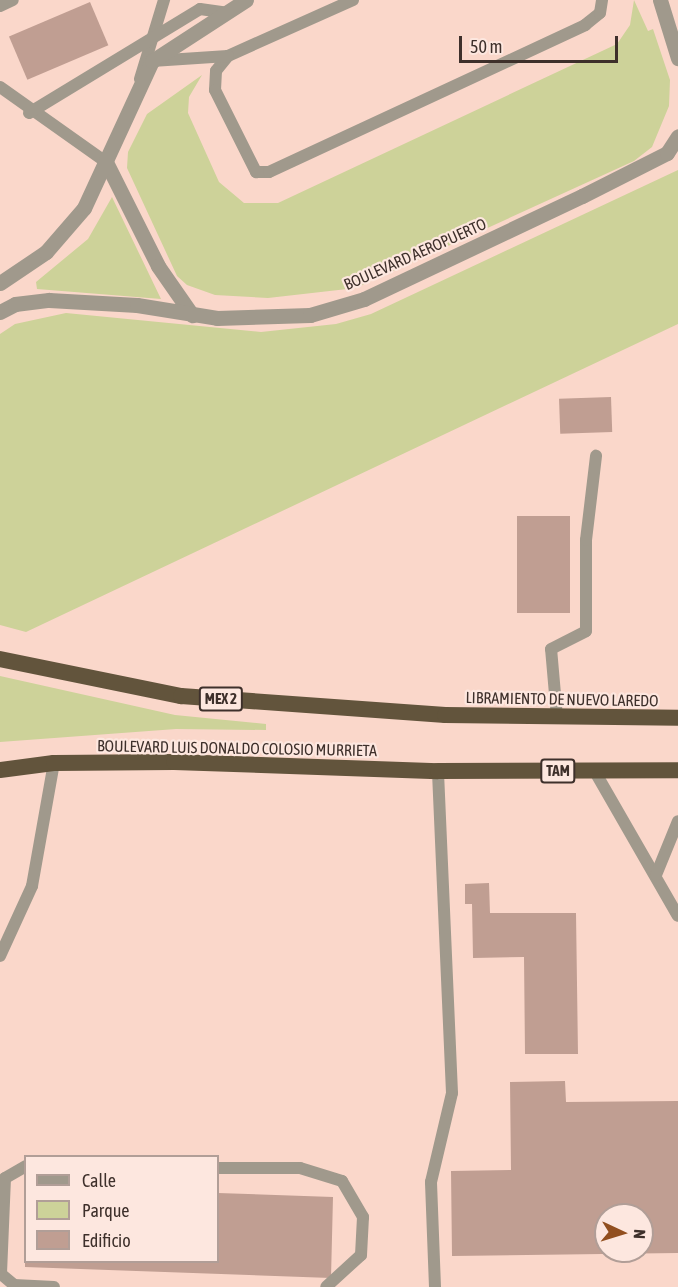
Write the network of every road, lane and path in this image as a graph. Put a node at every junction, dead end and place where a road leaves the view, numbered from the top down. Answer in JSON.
{"nodes":[{"id":1,"x":13,"y":0,"type":"edge"},
{"id":2,"x":164,"y":0,"type":"edge"},
{"id":3,"x":246,"y":0,"type":"edge"},
{"id":4,"x":353,"y":0,"type":"edge"},
{"id":5,"x":661,"y":5,"type":"edge"},
{"id":6,"x":0,"y":6,"type":"edge"},
{"id":7,"x":601,"y":6,"type":"edge"},
{"id":8,"x":227,"y":13,"type":"junction"},
{"id":9,"x":147,"y":41,"type":"junction"},
{"id":10,"x":228,"y":56,"type":"junction"},
{"id":11,"x":678,"y":58,"type":"edge"},
{"id":12,"x":152,"y":61,"type":"junction"},
{"id":13,"x":140,"y":81,"type":"junction"},
{"id":14,"x":0,"y":87,"type":"edge"},
{"id":15,"x":29,"y":112,"type":"junction"},
{"id":16,"x":678,"y":136,"type":"edge"},
{"id":17,"x":673,"y":150,"type":"edge"},
{"id":18,"x":106,"y":162,"type":"junction"},
{"id":19,"x":0,"y":283,"type":"edge"},
{"id":20,"x":0,"y":312,"type":"edge"},
{"id":21,"x":192,"y":315,"type":"junction"},
{"id":22,"x":596,"y":456,"type":"dead end"},
{"id":23,"x":0,"y":659,"type":"edge"},
{"id":24,"x":557,"y":717,"type":"junction"},
{"id":25,"x":678,"y":718,"type":"edge"},
{"id":26,"x":54,"y":763,"type":"junction"},
{"id":27,"x":0,"y":770,"type":"edge"},
{"id":28,"x":678,"y":770,"type":"edge"},
{"id":29,"x":438,"y":771,"type":"junction"},
{"id":30,"x":594,"y":771,"type":"junction"},
{"id":31,"x":678,"y":821,"type":"edge"},
{"id":32,"x":656,"y":875,"type":"junction"},
{"id":33,"x":678,"y":916,"type":"edge"},
{"id":34,"x":0,"y":956,"type":"edge"},
{"id":35,"x":24,"y":1167,"type":"edge"},
{"id":36,"x":219,"y":1168,"type":"edge"},
{"id":37,"x":54,"y":1287,"type":"edge"},
{"id":38,"x":326,"y":1287,"type":"edge"},
{"id":39,"x":435,"y":1287,"type":"edge"}],
"edges":[{"from":1,"to":6,"type":"lane"},
{"from":2,"to":9,"type":"lane"},
{"from":3,"to":8,"type":"street"},
{"from":4,"to":10,"type":"lane"},
{"from":5,"to":11,"type":"street"},
{"from":7,"to":10,"type":"lane"},
{"from":8,"to":9,"type":"lane"},
{"from":8,"to":12,"type":"street"},
{"from":9,"to":13,"type":"lane"},
{"from":9,"to":15,"type":"lane"},
{"from":10,"to":12,"type":"lane"},
{"from":12,"to":13,"type":"street"},
{"from":13,"to":18,"type":"street"},
{"from":14,"to":15,"type":"lane"},
{"from":15,"to":18,"type":"lane"},
{"from":16,"to":17,"type":"street","name":"BOULEVARD AEROPUERTO"},
{"from":17,"to":21,"type":"street","name":"BOULEVARD AEROPUERTO"},
{"from":18,"to":19,"type":"street"},
{"from":18,"to":21,"type":"street"},
{"from":20,"to":21,"type":"street","name":"BOULEVARD AEROPUERTO"},
{"from":22,"to":24,"type":"lane"},
{"from":23,"to":24,"type":"highway","name":"LIBRAMIENTO DE NUEVO LAREDO","number":"MEX 2"},
{"from":24,"to":25,"type":"highway","name":"LIBRAMIENTO DE NUEVO LAREDO"},
{"from":26,"to":27,"type":"highway","name":"BOULEVARD LUIS DONALDO COLOSIO MURRIETA"},
{"from":26,"to":29,"type":"highway","name":"BOULEVARD LUIS DONALDO COLOSIO MURRIETA"},
{"from":26,"to":34,"type":"lane"},
{"from":28,"to":30,"type":"highway","number":"TAM"},
{"from":29,"to":30,"type":"highway","number":"TAM"},
{"from":29,"to":39,"type":"lane"},
{"from":30,"to":32,"type":"lane"},
{"from":31,"to":32,"type":"lane"},
{"from":32,"to":33,"type":"lane"},
{"from":35,"to":37,"type":"lane"},
{"from":36,"to":38,"type":"lane"}]}
